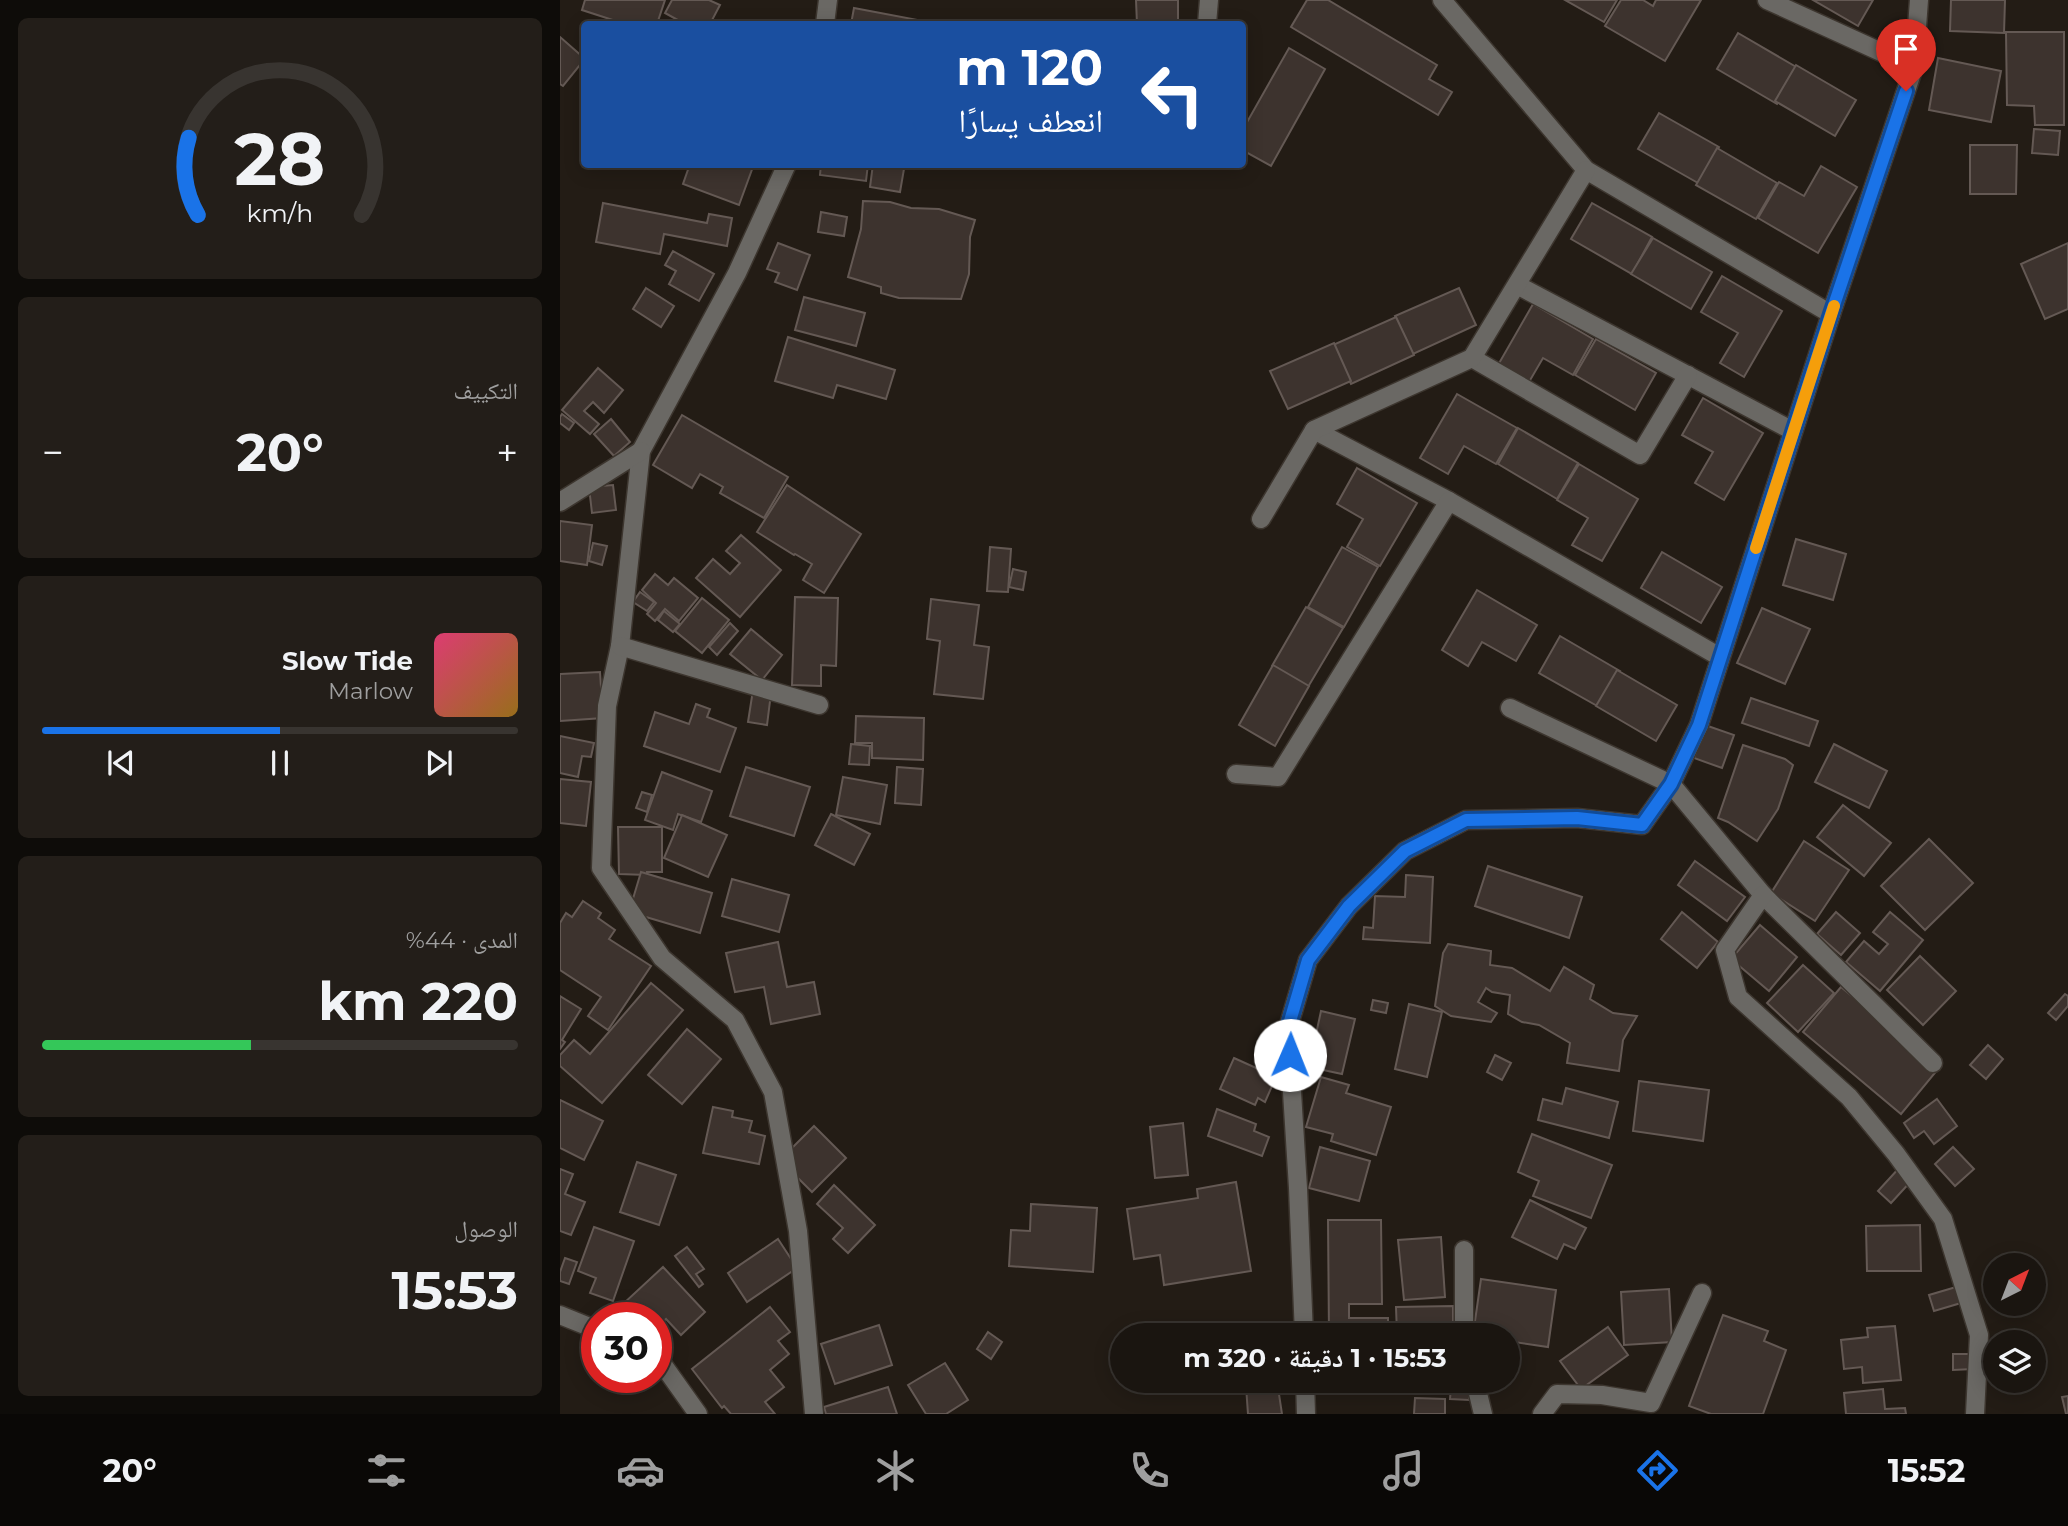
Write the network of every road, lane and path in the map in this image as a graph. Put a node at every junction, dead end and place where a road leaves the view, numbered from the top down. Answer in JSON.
{"nodes":[{"id":1,"x":828,"y":0,"type":"edge"},
{"id":2,"x":1209,"y":0,"type":"edge"},
{"id":3,"x":1442,"y":0,"type":"edge"},
{"id":4,"x":1767,"y":0,"type":"edge"},
{"id":5,"x":1919,"y":0,"type":"edge"},
{"id":6,"x":825,"y":21,"type":"edge"},
{"id":7,"x":1207,"y":21,"type":"edge"},
{"id":8,"x":1914,"y":66,"type":"junction"},
{"id":9,"x":785,"y":168,"type":"edge"},
{"id":10,"x":1586,"y":170,"type":"junction"},
{"id":11,"x":1517,"y":285,"type":"junction"},
{"id":12,"x":1831,"y":314,"type":"junction"},
{"id":13,"x":1472,"y":358,"type":"junction"},
{"id":14,"x":1688,"y":375,"type":"junction"},
{"id":15,"x":1314,"y":430,"type":"junction"},
{"id":16,"x":1794,"y":431,"type":"junction"},
{"id":17,"x":641,"y":451,"type":"junction"},
{"id":18,"x":1449,"y":500,"type":"junction"},
{"id":19,"x":560,"y":502,"type":"edge"},
{"id":20,"x":1261,"y":519,"type":"dead end"},
{"id":21,"x":620,"y":646,"type":"junction"},
{"id":22,"x":1720,"y":657,"type":"junction"},
{"id":23,"x":819,"y":705,"type":"dead end"},
{"id":24,"x":1510,"y":708,"type":"dead end"},
{"id":25,"x":1236,"y":774,"type":"dead end"},
{"id":26,"x":1671,"y":784,"type":"junction"},
{"id":27,"x":1763,"y":895,"type":"junction"},
{"id":28,"x":1933,"y":1063,"type":"dead end"},
{"id":29,"x":1464,"y":1250,"type":"dead end"},
{"id":30,"x":1702,"y":1293,"type":"dead end"},
{"id":31,"x":560,"y":1315,"type":"edge"},
{"id":32,"x":1304,"y":1323,"type":"edge"},
{"id":33,"x":1464,"y":1323,"type":"edge"},
{"id":34,"x":581,"y":1324,"type":"edge"},
{"id":35,"x":672,"y":1377,"type":"edge"},
{"id":36,"x":1305,"y":1393,"type":"edge"},
{"id":37,"x":1478,"y":1393,"type":"edge"},
{"id":38,"x":1657,"y":1408,"type":"edge"},
{"id":39,"x":698,"y":1414,"type":"edge"},
{"id":40,"x":814,"y":1414,"type":"edge"},
{"id":41,"x":1306,"y":1414,"type":"edge"},
{"id":42,"x":1483,"y":1414,"type":"edge"},
{"id":43,"x":1542,"y":1414,"type":"edge"},
{"id":44,"x":1975,"y":1414,"type":"edge"}],
"edges":[{"from":1,"to":6,"type":"street"},
{"from":2,"to":7,"type":"street"},
{"from":3,"to":10,"type":"street"},
{"from":4,"to":8,"type":"street"},
{"from":5,"to":8,"type":"street"},
{"from":8,"to":12,"type":"street"},
{"from":9,"to":17,"type":"street"},
{"from":10,"to":11,"type":"street"},
{"from":10,"to":12,"type":"street"},
{"from":11,"to":13,"type":"street"},
{"from":11,"to":14,"type":"street"},
{"from":12,"to":16,"type":"street"},
{"from":13,"to":14,"type":"street"},
{"from":13,"to":15,"type":"street"},
{"from":14,"to":16,"type":"street"},
{"from":15,"to":18,"type":"street"},
{"from":15,"to":20,"type":"street"},
{"from":16,"to":22,"type":"street"},
{"from":17,"to":19,"type":"street"},
{"from":17,"to":21,"type":"street"},
{"from":18,"to":22,"type":"street"},
{"from":18,"to":25,"type":"street"},
{"from":21,"to":23,"type":"street"},
{"from":21,"to":40,"type":"street"},
{"from":22,"to":26,"type":"street"},
{"from":24,"to":26,"type":"street"},
{"from":26,"to":27,"type":"street"},
{"from":26,"to":32,"type":"street"},
{"from":27,"to":28,"type":"street"},
{"from":27,"to":44,"type":"street"},
{"from":29,"to":33,"type":"street"},
{"from":30,"to":38,"type":"street"},
{"from":31,"to":34,"type":"street"},
{"from":35,"to":39,"type":"street"},
{"from":36,"to":41,"type":"street"},
{"from":37,"to":42,"type":"street"},
{"from":38,"to":43,"type":"street"}]}
